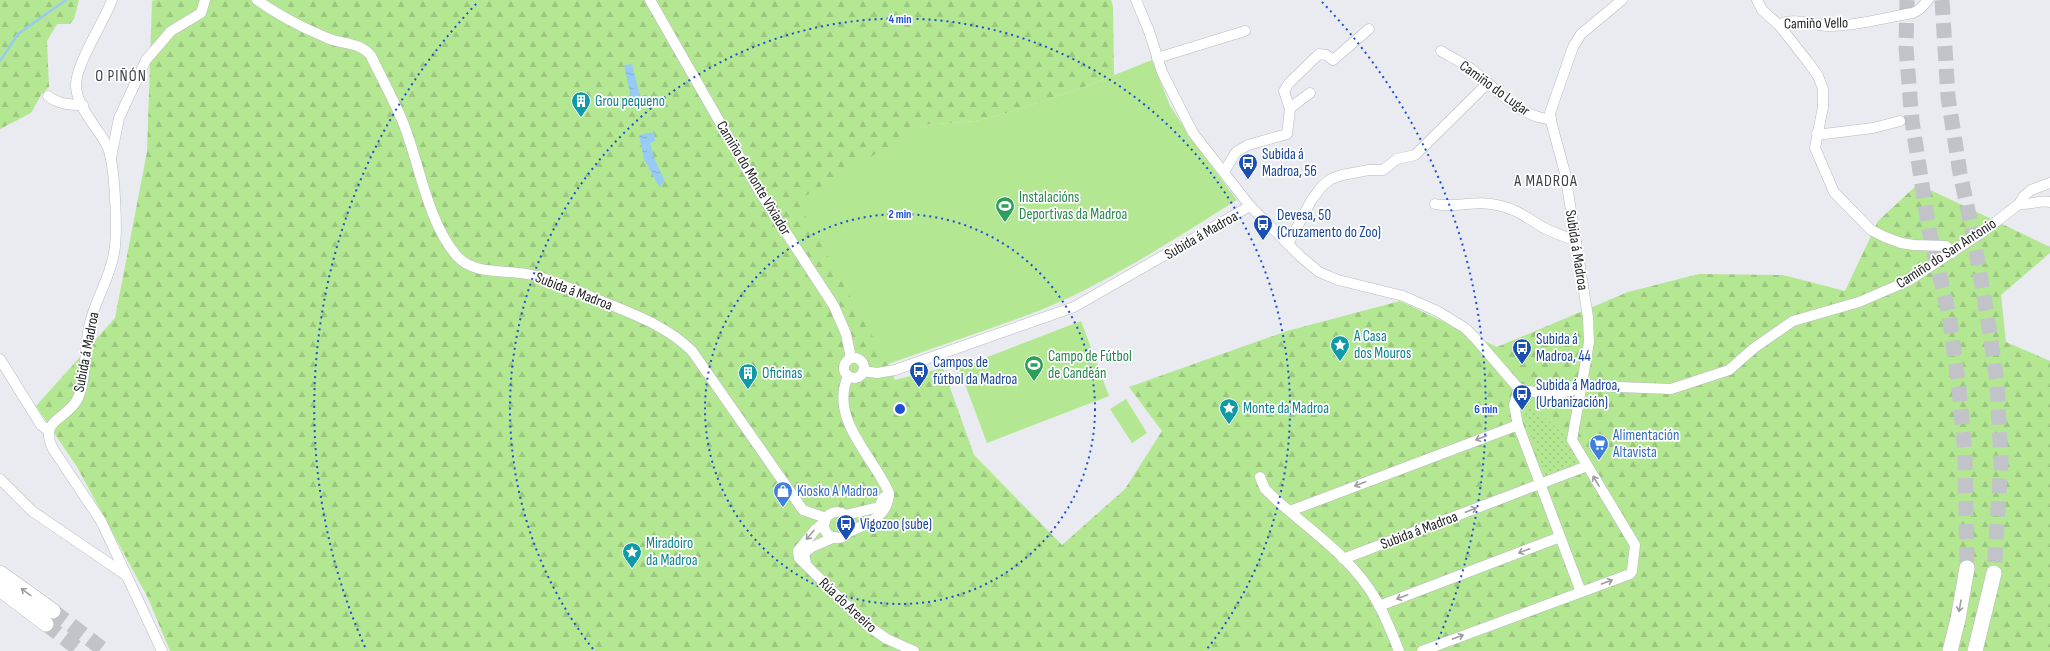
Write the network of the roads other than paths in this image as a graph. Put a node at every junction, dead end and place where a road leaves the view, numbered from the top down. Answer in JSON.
{"nodes":[{"id":1,"x":112,"y":0,"type":"edge"},
{"id":2,"x":205,"y":0,"type":"edge"},
{"id":3,"x":257,"y":0,"type":"edge"},
{"id":4,"x":650,"y":0,"type":"edge"},
{"id":5,"x":1622,"y":0,"type":"edge"},
{"id":6,"x":1757,"y":0,"type":"edge"},
{"id":7,"x":1928,"y":0,"type":"edge"},
{"id":8,"x":1139,"y":1,"type":"edge"},
{"id":9,"x":1779,"y":25,"type":"junction"},
{"id":10,"x":1369,"y":29,"type":"dead end"},
{"id":11,"x":1245,"y":31,"type":"dead end"},
{"id":12,"x":1441,"y":51,"type":"dead end"},
{"id":13,"x":1158,"y":58,"type":"junction"},
{"id":14,"x":1488,"y":83,"type":"junction"},
{"id":15,"x":1310,"y":92,"type":"dead end"},
{"id":16,"x":48,"y":96,"type":"dead end"},
{"id":17,"x":83,"y":105,"type":"junction"},
{"id":18,"x":1290,"y":108,"type":"junction"},
{"id":19,"x":1551,"y":119,"type":"junction"},
{"id":20,"x":1900,"y":121,"type":"dead end"},
{"id":21,"x":1817,"y":133,"type":"junction"},
{"id":22,"x":111,"y":160,"type":"junction"},
{"id":23,"x":1224,"y":172,"type":"junction"},
{"id":24,"x":2050,"y":183,"type":"edge"},
{"id":25,"x":2050,"y":202,"type":"edge"},
{"id":26,"x":1435,"y":204,"type":"dead end"},
{"id":27,"x":2019,"y":204,"type":"junction"},
{"id":28,"x":1250,"y":206,"type":"junction"},
{"id":29,"x":1576,"y":241,"type":"junction"},
{"id":30,"x":1288,"y":244,"type":"junction"},
{"id":31,"x":1952,"y":253,"type":"junction"},
{"id":32,"x":851,"y":358,"type":"junction"},
{"id":33,"x":0,"y":359,"type":"edge"},
{"id":34,"x":863,"y":371,"type":"junction"},
{"id":35,"x":848,"y":376,"type":"junction"},
{"id":36,"x":1582,"y":383,"type":"junction"},
{"id":37,"x":1519,"y":389,"type":"junction"},
{"id":38,"x":1518,"y":425,"type":"junction"},
{"id":39,"x":49,"y":431,"type":"junction"},
{"id":40,"x":1587,"y":466,"type":"junction"},
{"id":41,"x":1260,"y":477,"type":"dead end"},
{"id":42,"x":0,"y":479,"type":"edge"},
{"id":43,"x":1540,"y":484,"type":"junction"},
{"id":44,"x":886,"y":485,"type":"junction"},
{"id":45,"x":1290,"y":510,"type":"junction"},
{"id":46,"x":846,"y":515,"type":"junction"},
{"id":47,"x":825,"y":520,"type":"junction"},
{"id":48,"x":847,"y":533,"type":"junction"},
{"id":49,"x":835,"y":537,"type":"junction"},
{"id":50,"x":1560,"y":537,"type":"junction"},
{"id":51,"x":1343,"y":559,"type":"junction"},
{"id":52,"x":806,"y":566,"type":"junction"},
{"id":53,"x":1967,"y":568,"type":"tunnel mouth"},
{"id":54,"x":0,"y":573,"type":"edge"},
{"id":55,"x":1994,"y":573,"type":"tunnel mouth"},
{"id":56,"x":126,"y":575,"type":"junction"},
{"id":57,"x":0,"y":590,"type":"edge"},
{"id":58,"x":1581,"y":592,"type":"junction"},
{"id":59,"x":1379,"y":606,"type":"junction"},
{"id":60,"x":162,"y":651,"type":"edge"},
{"id":61,"x":914,"y":651,"type":"edge"},
{"id":62,"x":1399,"y":651,"type":"edge"},
{"id":63,"x":1422,"y":651,"type":"edge"},
{"id":64,"x":1950,"y":651,"type":"edge"},
{"id":65,"x":1974,"y":651,"type":"edge"}],
"edges":[{"from":1,"to":17,"type":"street","name":"Subida á Madroa"},
{"from":2,"to":22,"type":"street","name":"Subida á Madroa"},
{"from":3,"to":47,"type":"street","name":"Subida á Madroa"},
{"from":4,"to":32,"type":"street","name":"Camiño do Monte Vixiador"},
{"from":5,"to":19,"type":"street","name":"Subida á Madroa"},
{"from":6,"to":9,"type":"street","name":"Camiño Vello"},
{"from":7,"to":9,"type":"street","name":"Camiño Vello"},
{"from":8,"to":13,"type":"street"},
{"from":9,"to":21,"type":"street"},
{"from":10,"to":18,"type":"street"},
{"from":11,"to":13,"type":"street"},
{"from":12,"to":14,"type":"street","name":"Camiño do Lugar"},
{"from":13,"to":23,"type":"street"},
{"from":14,"to":19,"type":"street","name":"Camiño do Lugar"},
{"from":14,"to":30,"type":"street"},
{"from":15,"to":18,"type":"street"},
{"from":16,"to":17,"type":"street"},
{"from":17,"to":22,"type":"street","name":"Subida á Madroa"},
{"from":18,"to":23,"type":"street"},
{"from":19,"to":29,"type":"street","name":"Subida á Madroa"},
{"from":20,"to":21,"type":"street"},
{"from":21,"to":31,"type":"street"},
{"from":22,"to":39,"type":"street","name":"Subida á Madroa"},
{"from":23,"to":28,"type":"street"},
{"from":24,"to":27,"type":"street","name":"Camiño do San Antonio"},
{"from":25,"to":27,"type":"street"},
{"from":26,"to":29,"type":"street"},
{"from":27,"to":31,"type":"street","name":"Camiño do San Antonio"},
{"from":28,"to":30,"type":"street","name":"Subida á Madroa"},
{"from":28,"to":34,"type":"street","name":"Subida á Madroa"},
{"from":29,"to":36,"type":"street","name":"Subida á Madroa"},
{"from":30,"to":37,"type":"street","name":"Subida á Madroa"},
{"from":31,"to":36,"type":"street","name":"Camiño do San Antonio"},
{"from":32,"to":34,"type":"street"},
{"from":32,"to":35,"type":"street"},
{"from":33,"to":39,"type":"street"},
{"from":34,"to":35,"type":"street","name":"Subida á Madroa"},
{"from":35,"to":44,"type":"street"},
{"from":36,"to":37,"type":"street"},
{"from":36,"to":40,"type":"street","name":"Subida á Madroa"},
{"from":37,"to":38,"type":"street"},
{"from":38,"to":43,"type":"street"},
{"from":38,"to":45,"type":"street","one_way":true},
{"from":39,"to":56,"type":"street"},
{"from":40,"to":43,"type":"street","name":"Subida á Madroa"},
{"from":58,"to":40,"type":"street","name":"Subida á Madroa","one_way":true},
{"from":41,"to":45,"type":"street"},
{"from":42,"to":56,"type":"street"},
{"from":43,"to":50,"type":"street"},
{"from":51,"to":43,"type":"street","name":"Subida á Madroa","one_way":true},
{"from":44,"to":46,"type":"street"},
{"from":44,"to":48,"type":"street"},
{"from":45,"to":51,"type":"street"},
{"from":46,"to":47,"type":"street"},
{"from":46,"to":48,"type":"street"},
{"from":47,"to":49,"type":"street"},
{"from":47,"to":52,"type":"street","name":"Rúa do Areeiro","one_way":true},
{"from":48,"to":49,"type":"street"},
{"from":49,"to":52,"type":"street","name":"Rúa do Areeiro"},
{"from":50,"to":58,"type":"street"},
{"from":50,"to":59,"type":"street","one_way":true},
{"from":51,"to":59,"type":"street"},
{"from":52,"to":61,"type":"street","name":"Rúa do Areeiro"},
{"from":53,"to":64,"type":"highway","one_way":true},
{"from":57,"to":54,"type":"highway","one_way":true},
{"from":55,"to":65,"type":"highway"},
{"from":56,"to":60,"type":"street"},
{"from":63,"to":58,"type":"street","name":"Subida á Madroa","one_way":true},
{"from":59,"to":62,"type":"street"}]}
